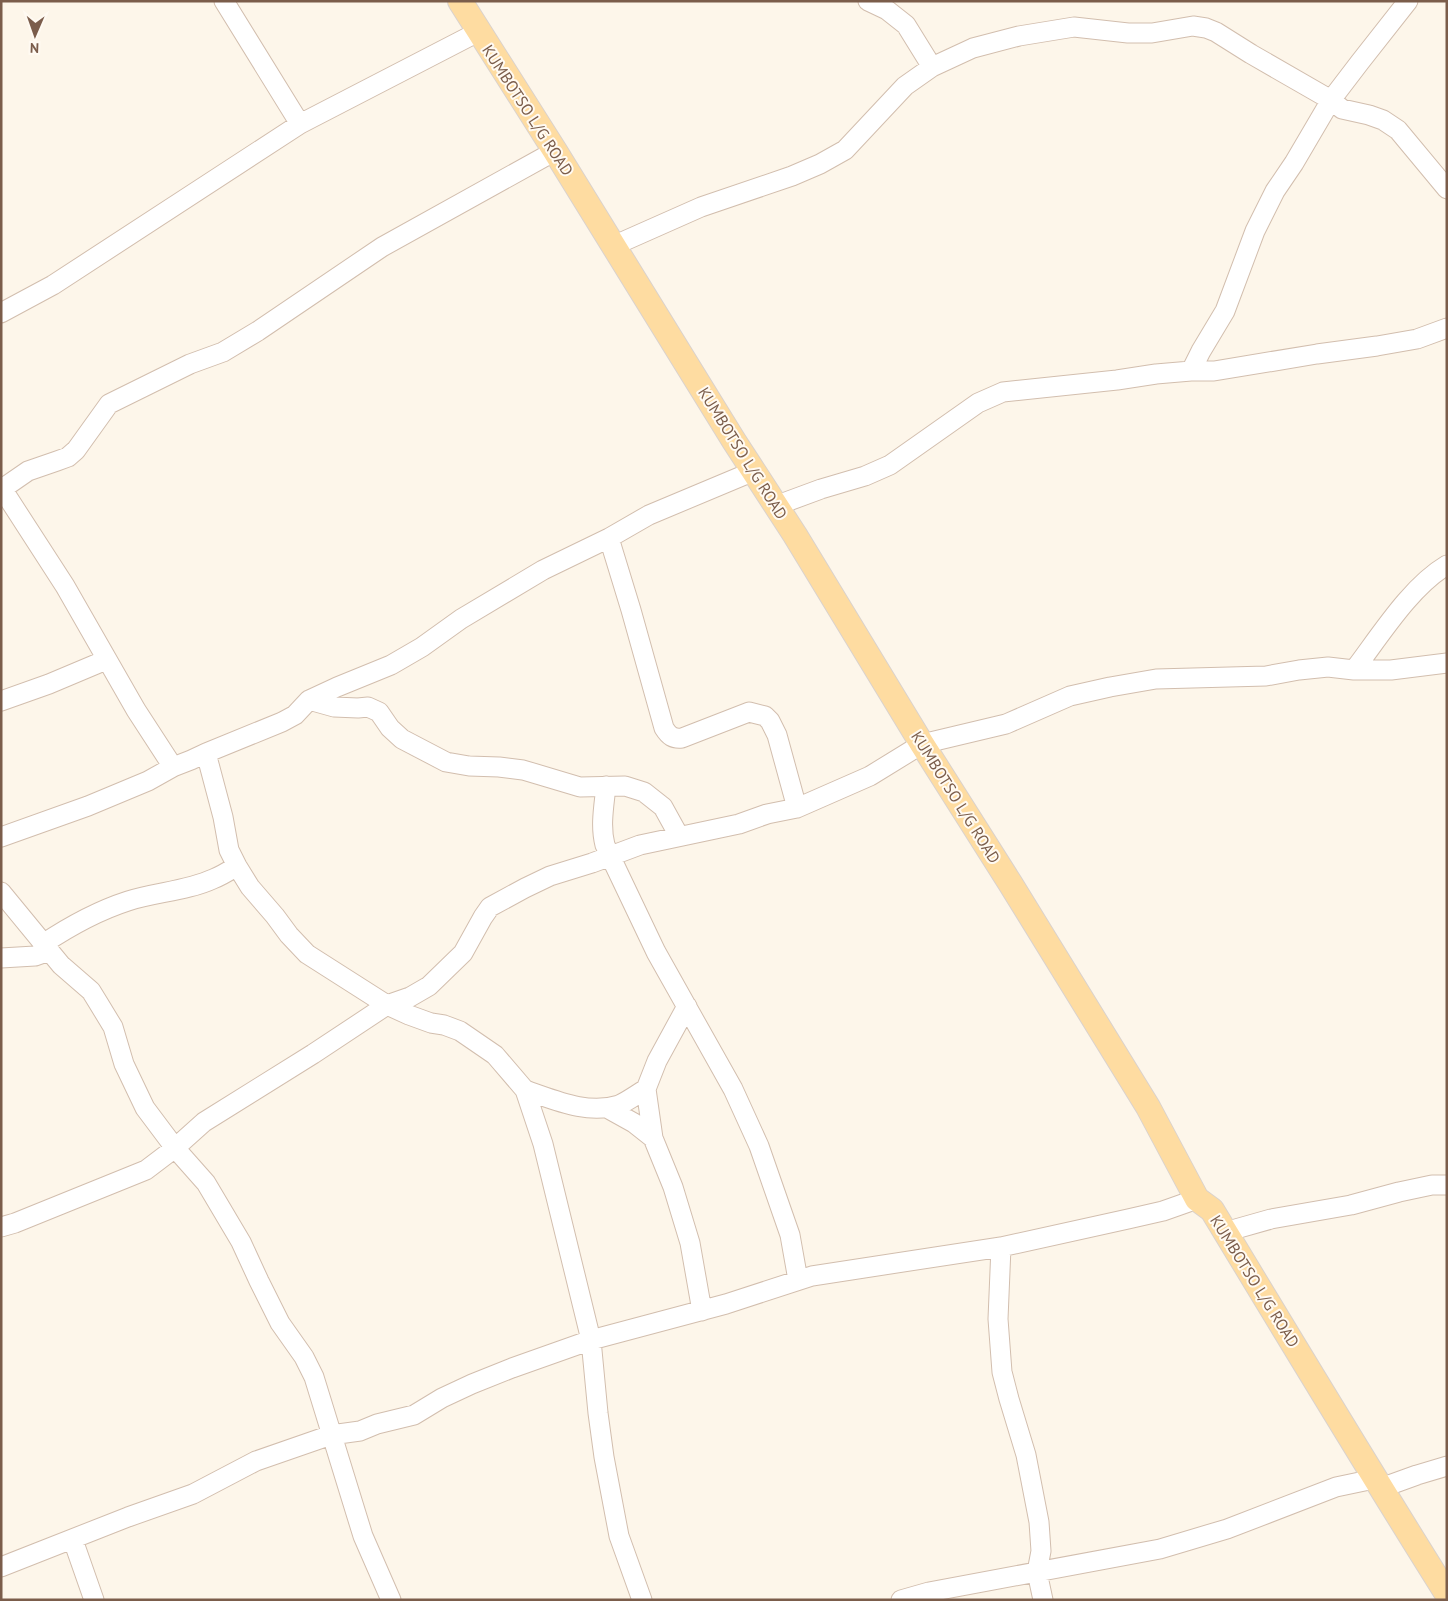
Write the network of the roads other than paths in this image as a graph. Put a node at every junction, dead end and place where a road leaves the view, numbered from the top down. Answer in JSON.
{"nodes":[{"id":1,"x":224,"y":1,"type":"edge"},
{"id":2,"x":460,"y":1,"type":"edge"},
{"id":3,"x":868,"y":1,"type":"edge"},
{"id":4,"x":1408,"y":1,"type":"edge"},
{"id":5,"x":478,"y":32,"type":"junction"},
{"id":6,"x":932,"y":67,"type":"junction"},
{"id":7,"x":1331,"y":100,"type":"junction"},
{"id":8,"x":300,"y":124,"type":"junction"},
{"id":9,"x":555,"y":151,"type":"junction"},
{"id":10,"x":1447,"y":189,"type":"edge"},
{"id":11,"x":613,"y":246,"type":"junction"},
{"id":12,"x":1,"y":313,"type":"edge"},
{"id":13,"x":1447,"y":328,"type":"edge"},
{"id":14,"x":1191,"y":372,"type":"junction"},
{"id":15,"x":754,"y":472,"type":"junction"},
{"id":16,"x":2,"y":488,"type":"edge"},
{"id":17,"x":775,"y":506,"type":"junction"},
{"id":18,"x":8,"y":514,"type":"edge"},
{"id":19,"x":609,"y":538,"type":"junction"},
{"id":20,"x":1447,"y":566,"type":"edge"},
{"id":21,"x":106,"y":660,"type":"junction"},
{"id":22,"x":1447,"y":663,"type":"edge"},
{"id":23,"x":1354,"y":670,"type":"junction"},
{"id":24,"x":309,"y":700,"type":"junction"},
{"id":25,"x":1,"y":701,"type":"edge"},
{"id":26,"x":922,"y":744,"type":"junction"},
{"id":27,"x":206,"y":752,"type":"junction"},
{"id":28,"x":173,"y":767,"type":"junction"},
{"id":29,"x":606,"y":786,"type":"junction"},
{"id":30,"x":797,"y":808,"type":"junction"},
{"id":31,"x":1,"y":836,"type":"edge"},
{"id":32,"x":679,"y":836,"type":"junction"},
{"id":33,"x":611,"y":855,"type":"junction"},
{"id":34,"x":237,"y":866,"type":"junction"},
{"id":35,"x":1,"y":892,"type":"edge"},
{"id":36,"x":46,"y":947,"type":"junction"},
{"id":37,"x":1,"y":958,"type":"edge"},
{"id":38,"x":429,"y":986,"type":"junction"},
{"id":39,"x":387,"y":1005,"type":"junction"},
{"id":40,"x":687,"y":1006,"type":"junction"},
{"id":41,"x":431,"y":1023,"type":"junction"},
{"id":42,"x":646,"y":1089,"type":"junction"},
{"id":43,"x":525,"y":1090,"type":"junction"},
{"id":44,"x":607,"y":1108,"type":"junction"},
{"id":45,"x":653,"y":1138,"type":"junction"},
{"id":46,"x":175,"y":1148,"type":"junction"},
{"id":47,"x":1447,"y":1184,"type":"edge"},
{"id":48,"x":1197,"y":1199,"type":"junction"},
{"id":49,"x":1,"y":1227,"type":"edge"},
{"id":50,"x":1225,"y":1232,"type":"junction"},
{"id":51,"x":1001,"y":1247,"type":"junction"},
{"id":52,"x":798,"y":1280,"type":"junction"},
{"id":53,"x":702,"y":1311,"type":"junction"},
{"id":54,"x":591,"y":1340,"type":"junction"},
{"id":55,"x":331,"y":1434,"type":"junction"},
{"id":56,"x":1447,"y":1466,"type":"edge"},
{"id":57,"x":1378,"y":1483,"type":"junction"},
{"id":58,"x":73,"y":1540,"type":"junction"},
{"id":59,"x":1,"y":1567,"type":"edge"},
{"id":60,"x":1037,"y":1572,"type":"junction"},
{"id":61,"x":1447,"y":1594,"type":"edge"},
{"id":62,"x":94,"y":1600,"type":"edge"},
{"id":63,"x":391,"y":1600,"type":"edge"},
{"id":64,"x":642,"y":1600,"type":"edge"},
{"id":65,"x":901,"y":1600,"type":"edge"},
{"id":66,"x":1043,"y":1600,"type":"edge"}],
"edges":[{"from":1,"to":8,"type":"street"},
{"from":2,"to":5,"type":"main road","name":"KUMBOTSO L/G ROAD"},
{"from":3,"to":6,"type":"street"},
{"from":4,"to":7,"type":"street"},
{"from":5,"to":8,"type":"street"},
{"from":5,"to":9,"type":"main road","name":"KUMBOTSO L/G ROAD"},
{"from":6,"to":7,"type":"street"},
{"from":6,"to":11,"type":"street"},
{"from":7,"to":10,"type":"street"},
{"from":7,"to":14,"type":"street"},
{"from":8,"to":12,"type":"street"},
{"from":9,"to":11,"type":"main road","name":"KUMBOTSO L/G ROAD"},
{"from":9,"to":16,"type":"street"},
{"from":11,"to":15,"type":"main road","name":"KUMBOTSO L/G ROAD"},
{"from":13,"to":14,"type":"street"},
{"from":14,"to":17,"type":"street"},
{"from":15,"to":17,"type":"main road","name":"KUMBOTSO L/G ROAD"},
{"from":15,"to":19,"type":"street"},
{"from":16,"to":18,"type":"street"},
{"from":17,"to":26,"type":"main road","name":"KUMBOTSO L/G ROAD"},
{"from":18,"to":21,"type":"street"},
{"from":19,"to":24,"type":"street"},
{"from":19,"to":30,"type":"street"},
{"from":20,"to":23,"type":"street"},
{"from":21,"to":25,"type":"street"},
{"from":21,"to":28,"type":"street"},
{"from":22,"to":23,"type":"street"},
{"from":23,"to":26,"type":"street"},
{"from":24,"to":27,"type":"street"},
{"from":24,"to":29,"type":"street"},
{"from":26,"to":30,"type":"street"},
{"from":26,"to":48,"type":"main road","name":"KUMBOTSO L/G ROAD"},
{"from":27,"to":28,"type":"street"},
{"from":27,"to":34,"type":"street"},
{"from":28,"to":31,"type":"street"},
{"from":29,"to":32,"type":"street"},
{"from":29,"to":33,"type":"street"},
{"from":30,"to":32,"type":"street"},
{"from":32,"to":33,"type":"street"},
{"from":33,"to":38,"type":"street"},
{"from":33,"to":40,"type":"street"},
{"from":34,"to":36,"type":"street"},
{"from":34,"to":39,"type":"street"},
{"from":35,"to":36,"type":"street"},
{"from":36,"to":37,"type":"street"},
{"from":36,"to":46,"type":"street"},
{"from":38,"to":39,"type":"street"},
{"from":38,"to":41,"type":"street"},
{"from":39,"to":41,"type":"street"},
{"from":39,"to":46,"type":"street"},
{"from":40,"to":42,"type":"street"},
{"from":40,"to":52,"type":"street"},
{"from":41,"to":43,"type":"street"},
{"from":42,"to":44,"type":"street"},
{"from":42,"to":45,"type":"street"},
{"from":43,"to":44,"type":"street"},
{"from":43,"to":54,"type":"street"},
{"from":44,"to":45,"type":"street"},
{"from":45,"to":53,"type":"street"},
{"from":46,"to":49,"type":"street"},
{"from":46,"to":55,"type":"street"},
{"from":47,"to":50,"type":"street"},
{"from":48,"to":50,"type":"main road","name":"KUMBOTSO L/G ROAD"},
{"from":48,"to":51,"type":"street"},
{"from":50,"to":57,"type":"main road","name":"KUMBOTSO L/G ROAD"},
{"from":51,"to":52,"type":"street"},
{"from":51,"to":60,"type":"street"},
{"from":52,"to":53,"type":"street"},
{"from":53,"to":54,"type":"street"},
{"from":54,"to":55,"type":"street"},
{"from":54,"to":64,"type":"street"},
{"from":55,"to":58,"type":"street"},
{"from":55,"to":63,"type":"street"},
{"from":56,"to":57,"type":"street"},
{"from":57,"to":60,"type":"street"},
{"from":57,"to":61,"type":"main road","name":"KUMBOTSO L/G ROAD"},
{"from":58,"to":59,"type":"street"},
{"from":58,"to":62,"type":"street"},
{"from":60,"to":65,"type":"street"},
{"from":60,"to":66,"type":"street"}]}
